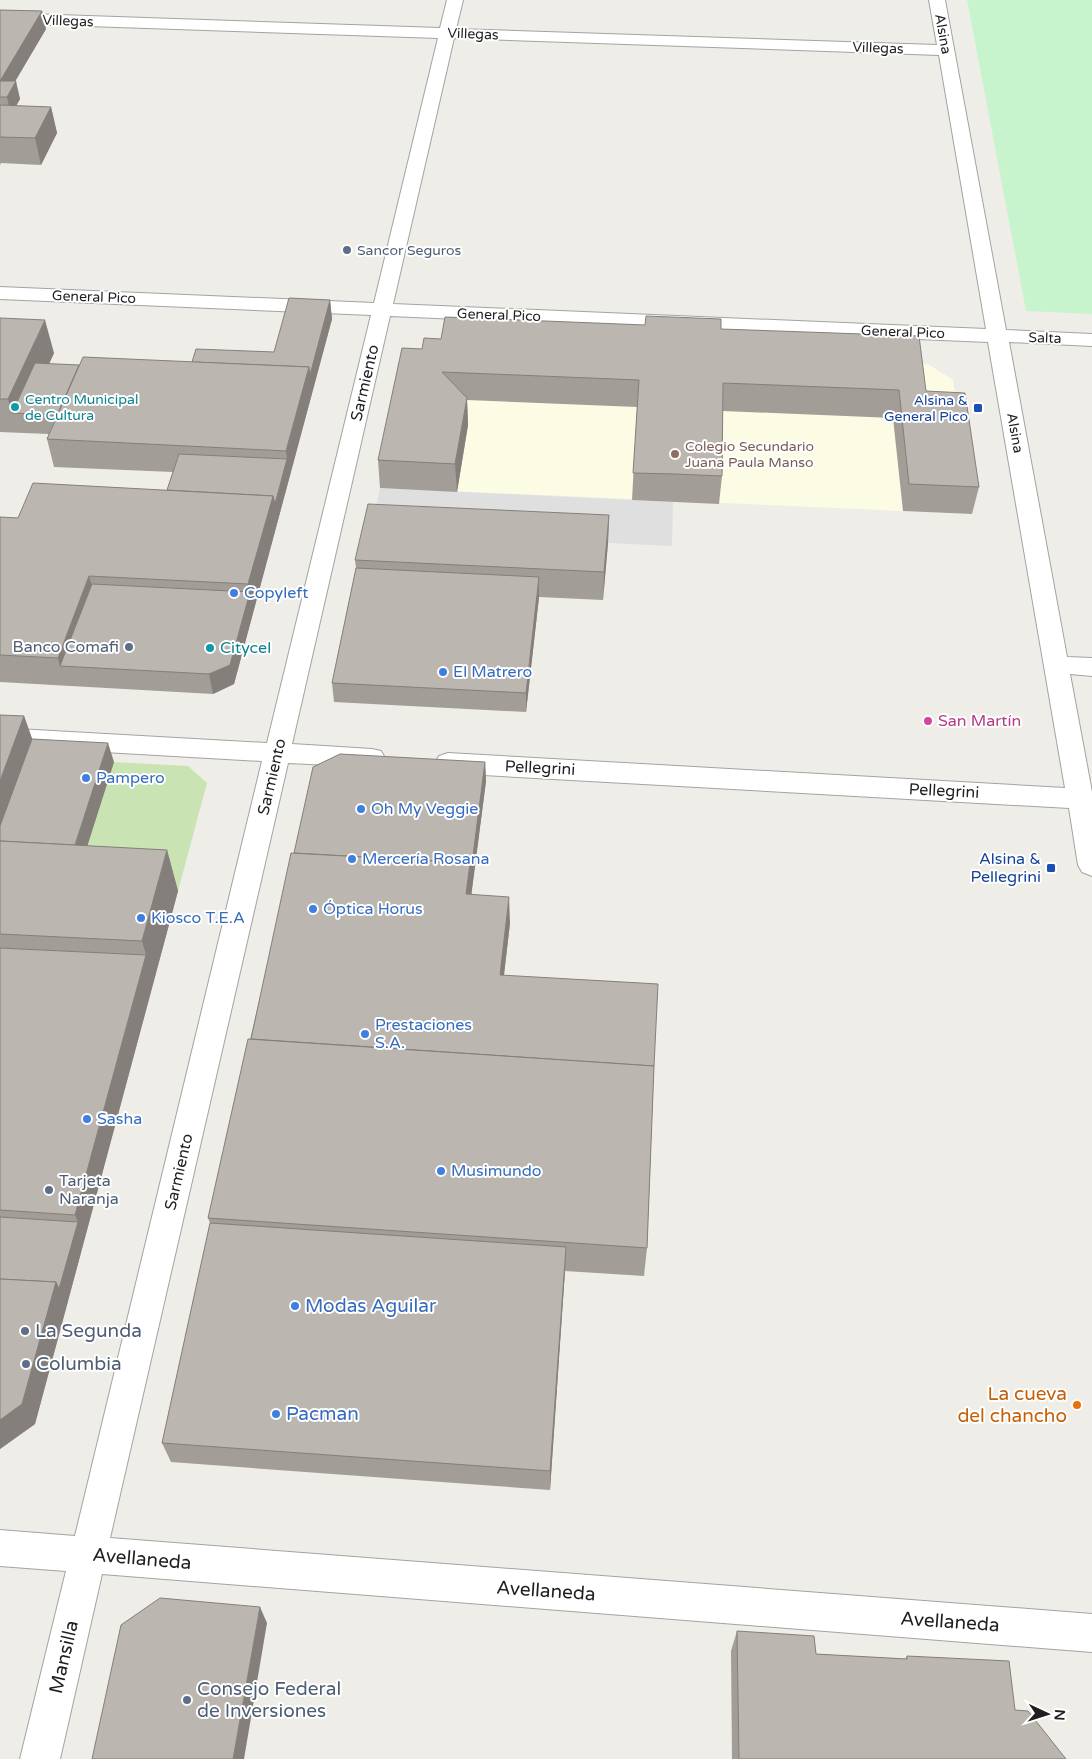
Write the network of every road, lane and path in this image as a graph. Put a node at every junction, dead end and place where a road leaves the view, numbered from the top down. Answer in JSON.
{"nodes":[{"id":1,"x":455,"y":0,"type":"edge"},
{"id":2,"x":937,"y":0,"type":"edge"},
{"id":3,"x":0,"y":18,"type":"edge"},
{"id":4,"x":447,"y":34,"type":"junction"},
{"id":5,"x":946,"y":50,"type":"junction"},
{"id":6,"x":0,"y":293,"type":"edge"},
{"id":7,"x":382,"y":310,"type":"junction"},
{"id":8,"x":998,"y":336,"type":"junction"},
{"id":9,"x":1092,"y":340,"type":"edge"},
{"id":10,"x":1056,"y":665,"type":"junction"},
{"id":11,"x":1092,"y":667,"type":"edge"},
{"id":12,"x":0,"y":737,"type":"edge"},
{"id":13,"x":278,"y":753,"type":"junction"},
{"id":14,"x":397,"y":760,"type":"edge"},
{"id":15,"x":427,"y":762,"type":"edge"},
{"id":16,"x":1080,"y":799,"type":"junction"},
{"id":17,"x":1092,"y":866,"type":"edge"},
{"id":18,"x":0,"y":1548,"type":"edge"},
{"id":19,"x":88,"y":1555,"type":"junction"},
{"id":20,"x":1092,"y":1632,"type":"edge"},
{"id":21,"x":40,"y":1759,"type":"edge"}],
"edges":[{"from":1,"to":4,"type":"street","name":"Sarmiento"},
{"from":2,"to":5,"type":"street","name":"Alsina"},
{"from":3,"to":4,"type":"street","name":"Villegas"},
{"from":4,"to":5,"type":"street","name":"Villegas"},
{"from":4,"to":7,"type":"street","name":"Sarmiento"},
{"from":5,"to":8,"type":"street","name":"Alsina"},
{"from":6,"to":7,"type":"street","name":"General Pico"},
{"from":7,"to":8,"type":"street","name":"General Pico"},
{"from":7,"to":13,"type":"street","name":"Sarmiento"},
{"from":8,"to":9,"type":"street","name":"Salta"},
{"from":8,"to":10,"type":"street","name":"Alsina"},
{"from":10,"to":11,"type":"street"},
{"from":10,"to":16,"type":"street","name":"Alsina"},
{"from":12,"to":13,"type":"street"},
{"from":13,"to":14,"type":"street"},
{"from":13,"to":19,"type":"street","name":"Sarmiento"},
{"from":15,"to":16,"type":"street","name":"Pellegrini"},
{"from":16,"to":17,"type":"street","name":"Alsina"},
{"from":18,"to":19,"type":"street","name":"Avellaneda"},
{"from":19,"to":20,"type":"street","name":"Avellaneda"},
{"from":19,"to":21,"type":"street","name":"Mansilla"}]}
